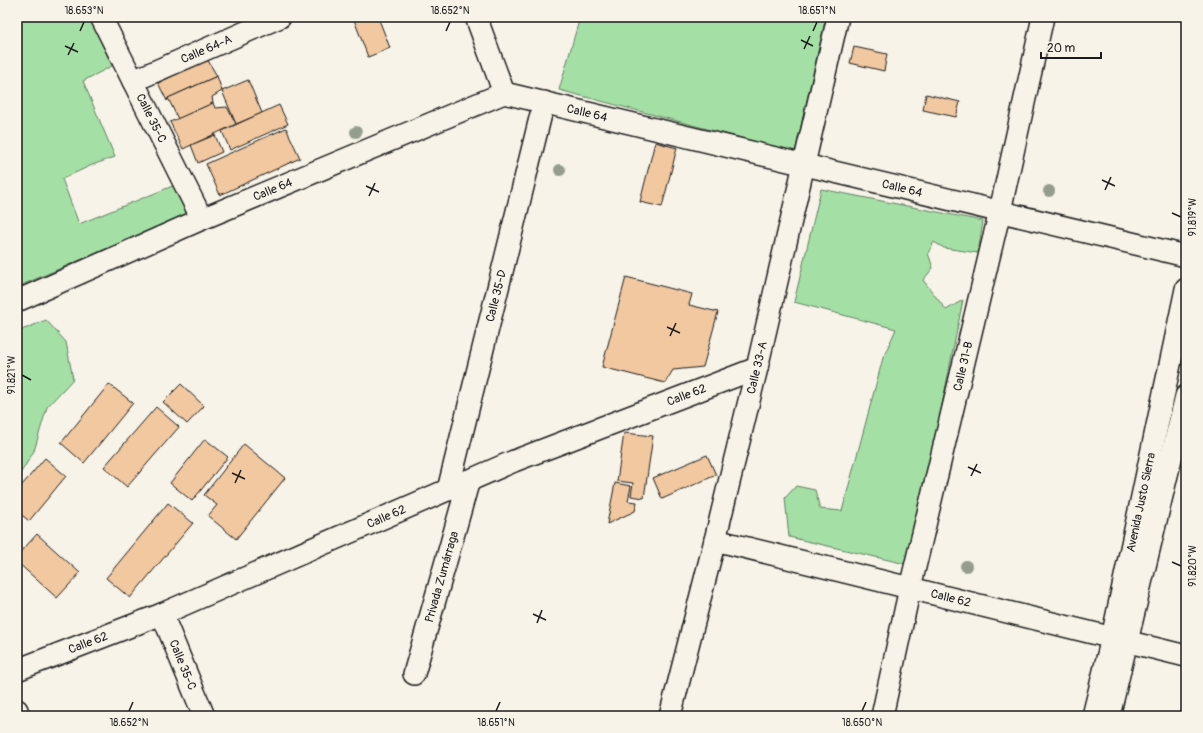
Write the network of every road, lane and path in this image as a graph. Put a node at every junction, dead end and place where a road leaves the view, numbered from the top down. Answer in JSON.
{"nodes":[{"id":1,"x":101,"y":17,"type":"edge"},
{"id":2,"x":280,"y":17,"type":"edge"},
{"id":3,"x":476,"y":17,"type":"edge"},
{"id":4,"x":838,"y":17,"type":"edge"},
{"id":5,"x":1043,"y":17,"type":"edge"},
{"id":6,"x":133,"y":81,"type":"junction"},
{"id":7,"x":504,"y":93,"type":"junction"},
{"id":8,"x":544,"y":102,"type":"junction"},
{"id":9,"x":804,"y":164,"type":"junction"},
{"id":10,"x":1000,"y":211,"type":"junction"},
{"id":11,"x":202,"y":219,"type":"junction"},
{"id":12,"x":1186,"y":256,"type":"edge"},
{"id":13,"x":1186,"y":289,"type":"edge"},
{"id":14,"x":17,"y":301,"type":"edge"},
{"id":15,"x":757,"y":368,"type":"junction"},
{"id":16,"x":1186,"y":396,"type":"edge"},
{"id":17,"x":469,"y":480,"type":"junction"},
{"id":18,"x":448,"y":490,"type":"junction"},
{"id":19,"x":715,"y":540,"type":"junction"},
{"id":20,"x":910,"y":588,"type":"junction"},
{"id":21,"x":162,"y":614,"type":"junction"},
{"id":22,"x":1120,"y":640,"type":"junction"},
{"id":23,"x":1186,"y":656,"type":"edge"},
{"id":24,"x":17,"y":670,"type":"edge"},
{"id":25,"x":414,"y":674,"type":"dead end"},
{"id":26,"x":17,"y":710,"type":"edge"},
{"id":27,"x":19,"y":716,"type":"edge"},
{"id":28,"x":204,"y":716,"type":"edge"},
{"id":29,"x":670,"y":716,"type":"edge"},
{"id":30,"x":882,"y":716,"type":"edge"},
{"id":31,"x":1093,"y":716,"type":"edge"},
{"id":32,"x":1109,"y":716,"type":"edge"}],
"edges":[{"from":1,"to":6,"type":"street","name":"Calle 35-C"},
{"from":2,"to":6,"type":"street","name":"Calle 64-A"},
{"from":3,"to":7,"type":"street"},
{"from":4,"to":9,"type":"street","name":"Calle 33-A"},
{"from":5,"to":10,"type":"street","name":"Calle 31-B"},
{"from":6,"to":11,"type":"street","name":"Calle 35-C"},
{"from":7,"to":8,"type":"street","name":"Calle 64"},
{"from":7,"to":11,"type":"street","name":"Calle 64"},
{"from":8,"to":9,"type":"street","name":"Calle 64"},
{"from":8,"to":18,"type":"street","name":"Calle 35-D"},
{"from":9,"to":10,"type":"street","name":"Calle 64"},
{"from":9,"to":15,"type":"street","name":"Calle 33-A"},
{"from":10,"to":12,"type":"street","name":"Calle 64"},
{"from":10,"to":20,"type":"street","name":"Calle 31-B"},
{"from":11,"to":14,"type":"street","name":"Calle 64"},
{"from":13,"to":22,"type":"street","name":"Avenida Justo Sierra"},
{"from":15,"to":17,"type":"street","name":"Calle 62"},
{"from":15,"to":19,"type":"street","name":"Calle 33-A"},
{"from":16,"to":22,"type":"street","name":"Avenida Justo Sierra"},
{"from":17,"to":18,"type":"street","name":"Calle 62"},
{"from":17,"to":25,"type":"street","name":"Privada Zumárraga"},
{"from":18,"to":21,"type":"street","name":"Calle 62"},
{"from":19,"to":20,"type":"street","name":"Calle 62"},
{"from":19,"to":29,"type":"street","name":"Calle 33-A"},
{"from":20,"to":22,"type":"street","name":"Calle 62"},
{"from":20,"to":30,"type":"street","name":"Calle 31-B"},
{"from":21,"to":24,"type":"street","name":"Calle 62"},
{"from":21,"to":28,"type":"street","name":"Calle 35-C"},
{"from":22,"to":23,"type":"street","name":"Calle 62"},
{"from":22,"to":31,"type":"street","name":"Avenida Justo Sierra"},
{"from":22,"to":32,"type":"street","name":"Avenida Justo Sierra"},
{"from":26,"to":27,"type":"street"}]}
